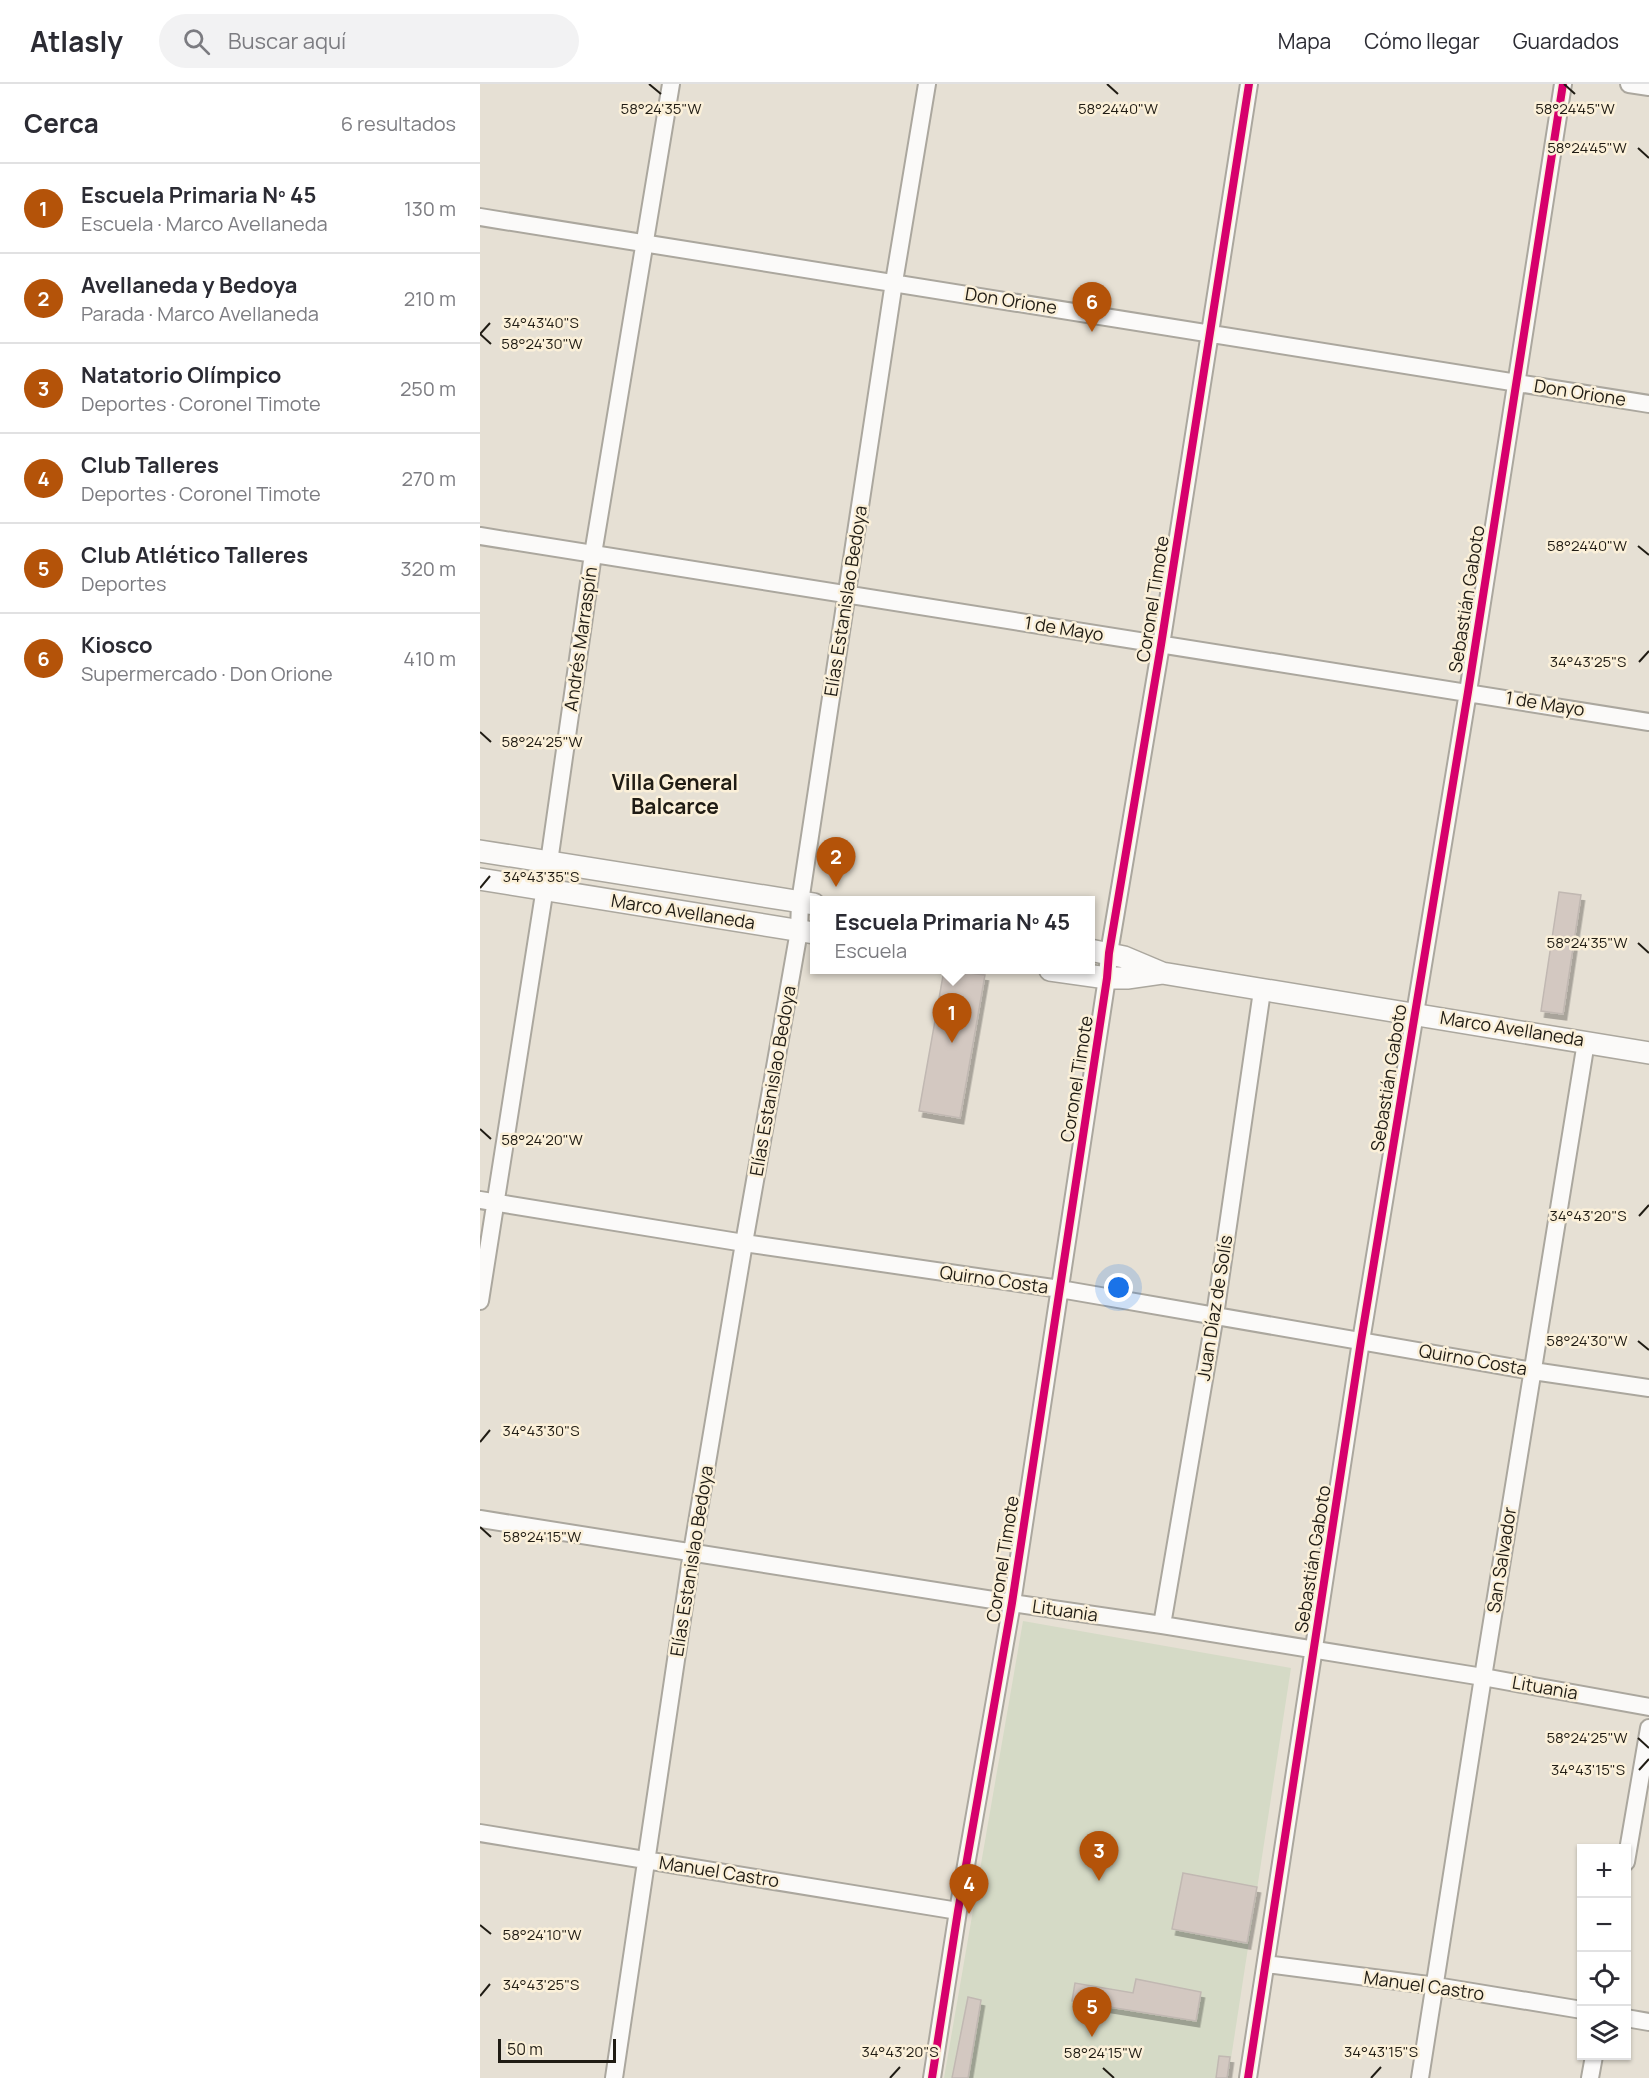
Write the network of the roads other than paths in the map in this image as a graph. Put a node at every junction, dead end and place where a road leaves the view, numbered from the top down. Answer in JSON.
{"nodes":[{"id":1,"x":671,"y":84,"type":"edge"},
{"id":2,"x":927,"y":84,"type":"edge"},
{"id":3,"x":1249,"y":84,"type":"edge"},
{"id":4,"x":1563,"y":84,"type":"edge"},
{"id":5,"x":1629,"y":84,"type":"edge"},
{"id":6,"x":1649,"y":87,"type":"edge"},
{"id":7,"x":480,"y":217,"type":"edge"},
{"id":8,"x":645,"y":244,"type":"junction"},
{"id":9,"x":894,"y":282,"type":"junction"},
{"id":10,"x":1211,"y":333,"type":"junction"},
{"id":11,"x":1516,"y":383,"type":"junction"},
{"id":12,"x":1649,"y":404,"type":"edge"},
{"id":13,"x":480,"y":536,"type":"edge"},
{"id":14,"x":593,"y":554,"type":"junction"},
{"id":15,"x":846,"y":595,"type":"junction"},
{"id":16,"x":1161,"y":645,"type":"junction"},
{"id":17,"x":1468,"y":692,"type":"junction"},
{"id":18,"x":1649,"y":722,"type":"edge"},
{"id":19,"x":480,"y":851,"type":"edge"},
{"id":20,"x":549,"y":862,"type":"junction"},
{"id":21,"x":480,"y":879,"type":"edge"},
{"id":22,"x":544,"y":890,"type":"junction"},
{"id":23,"x":807,"y":903,"type":"edge"},
{"id":24,"x":807,"y":932,"type":"edge"},
{"id":25,"x":1100,"y":951,"type":"edge"},
{"id":26,"x":1162,"y":973,"type":"junction"},
{"id":27,"x":1082,"y":974,"type":"edge"},
{"id":28,"x":1107,"y":978,"type":"junction"},
{"id":29,"x":1262,"y":991,"type":"junction"},
{"id":30,"x":1415,"y":1013,"type":"junction"},
{"id":31,"x":1586,"y":1042,"type":"junction"},
{"id":32,"x":1649,"y":1053,"type":"edge"},
{"id":33,"x":488,"y":1201,"type":"edge"},
{"id":34,"x":744,"y":1243,"type":"junction"},
{"id":35,"x":1060,"y":1289,"type":"junction"},
{"id":36,"x":480,"y":1301,"type":"edge"},
{"id":37,"x":1215,"y":1315,"type":"junction"},
{"id":38,"x":1361,"y":1341,"type":"junction"},
{"id":39,"x":1533,"y":1371,"type":"junction"},
{"id":40,"x":1649,"y":1388,"type":"edge"},
{"id":41,"x":480,"y":1519,"type":"edge"},
{"id":42,"x":692,"y":1552,"type":"junction"},
{"id":43,"x":1012,"y":1603,"type":"junction"},
{"id":44,"x":1162,"y":1625,"type":"junction"},
{"id":45,"x":1315,"y":1649,"type":"junction"},
{"id":46,"x":1483,"y":1677,"type":"junction"},
{"id":47,"x":1649,"y":1707,"type":"edge"},
{"id":48,"x":1649,"y":1728,"type":"edge"},
{"id":49,"x":480,"y":1833,"type":"edge"},
{"id":50,"x":1629,"y":1844,"type":"edge"},
{"id":51,"x":648,"y":1861,"type":"junction"},
{"id":52,"x":958,"y":1911,"type":"junction"},
{"id":53,"x":1266,"y":1964,"type":"junction"},
{"id":54,"x":1436,"y":1986,"type":"junction"},
{"id":55,"x":1577,"y":2009,"type":"edge"},
{"id":56,"x":1631,"y":2019,"type":"edge"},
{"id":57,"x":1649,"y":2022,"type":"edge"},
{"id":58,"x":1593,"y":2060,"type":"edge"},
{"id":59,"x":614,"y":2078,"type":"edge"},
{"id":60,"x":932,"y":2078,"type":"edge"},
{"id":61,"x":1248,"y":2078,"type":"edge"},
{"id":62,"x":1420,"y":2078,"type":"edge"},
{"id":63,"x":1590,"y":2078,"type":"edge"}],
"edges":[{"from":1,"to":8,"type":"street","name":"Andrés Marraspín"},
{"from":2,"to":9,"type":"street","name":"Elías Estanislao Bedoya"},
{"from":3,"to":10,"type":"street","name":"Coronel Timote"},
{"from":4,"to":11,"type":"street","name":"Sebastián Gaboto"},
{"from":5,"to":6,"type":"street"},
{"from":7,"to":8,"type":"street","name":"Don Orione"},
{"from":8,"to":9,"type":"street","name":"Don Orione"},
{"from":8,"to":14,"type":"street","name":"Andrés Marraspín"},
{"from":9,"to":10,"type":"street","name":"Don Orione"},
{"from":9,"to":15,"type":"street","name":"Elías Estanislao Bedoya"},
{"from":10,"to":11,"type":"street","name":"Don Orione"},
{"from":10,"to":16,"type":"street","name":"Coronel Timote"},
{"from":11,"to":12,"type":"street","name":"Don Orione"},
{"from":11,"to":17,"type":"street","name":"Sebastián Gaboto"},
{"from":13,"to":14,"type":"street","name":"1 de Mayo"},
{"from":14,"to":15,"type":"street","name":"1 de Mayo"},
{"from":14,"to":20,"type":"street","name":"Andrés Marraspín"},
{"from":15,"to":16,"type":"street","name":"1 de Mayo"},
{"from":15,"to":23,"type":"street","name":"Elías Estanislao Bedoya"},
{"from":16,"to":17,"type":"street","name":"1 de Mayo"},
{"from":16,"to":25,"type":"street","name":"Coronel Timote"},
{"from":17,"to":18,"type":"street","name":"1 de Mayo"},
{"from":17,"to":30,"type":"street","name":"Sebastián Gaboto"},
{"from":19,"to":20,"type":"street","name":"Marco Avellaneda"},
{"from":20,"to":22,"type":"street","name":"Andrés Marraspín"},
{"from":20,"to":23,"type":"street","name":"Marco Avellaneda"},
{"from":21,"to":22,"type":"street","name":"Marco Avellaneda"},
{"from":22,"to":24,"type":"street","name":"Marco Avellaneda"},
{"from":22,"to":33,"type":"street","name":"Andrés Marraspín"},
{"from":23,"to":24,"type":"street","name":"Elías Estanislao Bedoya"},
{"from":24,"to":34,"type":"street","name":"Elías Estanislao Bedoya"},
{"from":25,"to":26,"type":"street","name":"Marco Avellaneda"},
{"from":25,"to":28,"type":"street","name":"Coronel Timote"},
{"from":26,"to":28,"type":"street","name":"Marco Avellaneda"},
{"from":26,"to":29,"type":"street","name":"Marco Avellaneda"},
{"from":27,"to":28,"type":"street","name":"Marco Avellaneda"},
{"from":28,"to":35,"type":"street","name":"Coronel Timote"},
{"from":29,"to":30,"type":"street","name":"Marco Avellaneda"},
{"from":29,"to":37,"type":"street","name":"Juan Díaz de Solís"},
{"from":30,"to":31,"type":"street","name":"Marco Avellaneda"},
{"from":30,"to":38,"type":"street","name":"Sebastián Gaboto"},
{"from":31,"to":32,"type":"street","name":"Marco Avellaneda"},
{"from":31,"to":39,"type":"street","name":"San Salvador"},
{"from":33,"to":34,"type":"street","name":"Quirno Costa"},
{"from":33,"to":36,"type":"street","name":"Andrés Marraspín"},
{"from":34,"to":35,"type":"street","name":"Quirno Costa"},
{"from":34,"to":42,"type":"street","name":"Elías Estanislao Bedoya"},
{"from":35,"to":37,"type":"street","name":"Quirno Costa"},
{"from":35,"to":43,"type":"street","name":"Coronel Timote"},
{"from":37,"to":38,"type":"street","name":"Quirno Costa"},
{"from":37,"to":44,"type":"street","name":"Juan Díaz de Solís"},
{"from":38,"to":39,"type":"street","name":"Quirno Costa"},
{"from":38,"to":45,"type":"street","name":"Sebastián Gaboto"},
{"from":39,"to":40,"type":"street","name":"Quirno Costa"},
{"from":39,"to":46,"type":"street","name":"San Salvador"},
{"from":41,"to":42,"type":"street","name":"Lituania"},
{"from":42,"to":43,"type":"street","name":"Lituania"},
{"from":42,"to":51,"type":"street","name":"Elías Estanislao Bedoya"},
{"from":43,"to":44,"type":"street","name":"Lituania"},
{"from":43,"to":52,"type":"street","name":"Coronel Timote"},
{"from":44,"to":45,"type":"street","name":"Lituania"},
{"from":45,"to":46,"type":"street","name":"Lituania"},
{"from":45,"to":53,"type":"street","name":"Sebastián Gaboto"},
{"from":46,"to":47,"type":"street","name":"Lituania"},
{"from":46,"to":54,"type":"street","name":"San Salvador"},
{"from":48,"to":50,"type":"street"},
{"from":49,"to":51,"type":"street","name":"Manuel Castro"},
{"from":51,"to":52,"type":"street","name":"Manuel Castro"},
{"from":51,"to":59,"type":"street","name":"Elías Estanislao Bedoya"},
{"from":52,"to":60,"type":"street","name":"Coronel Timote"},
{"from":53,"to":54,"type":"street","name":"Manuel Castro"},
{"from":53,"to":61,"type":"street","name":"Sebastián Gaboto"},
{"from":54,"to":55,"type":"street","name":"Manuel Castro"},
{"from":54,"to":62,"type":"street","name":"San Salvador"},
{"from":56,"to":57,"type":"street"},
{"from":58,"to":63,"type":"street"}]}
